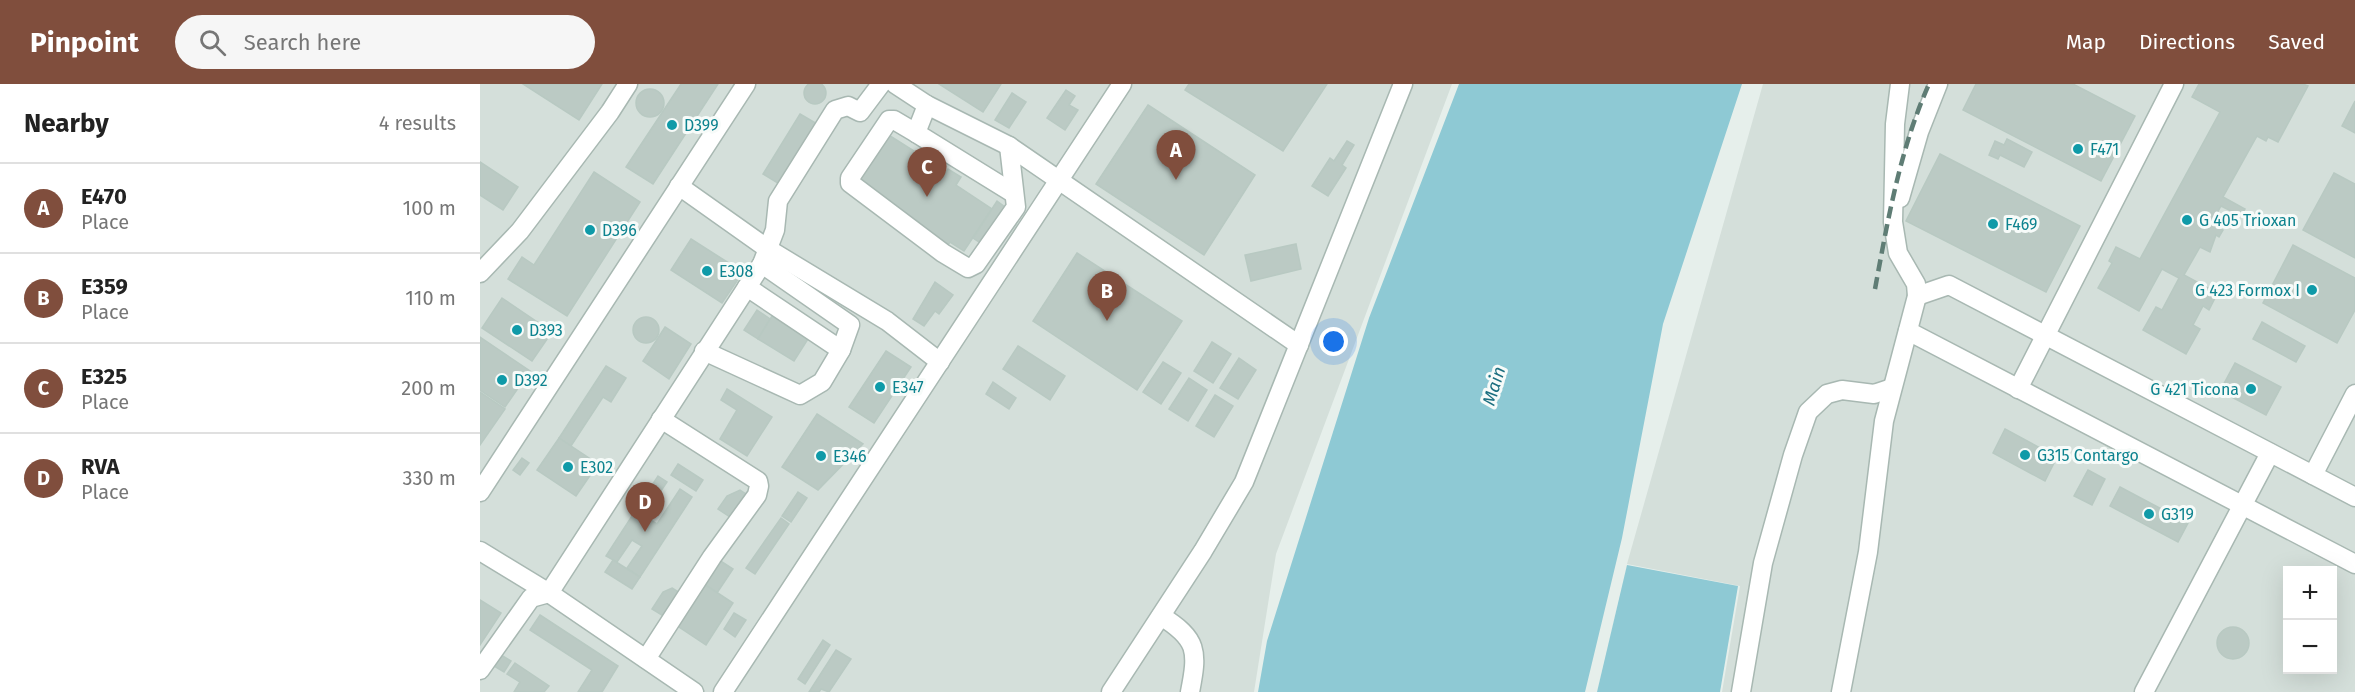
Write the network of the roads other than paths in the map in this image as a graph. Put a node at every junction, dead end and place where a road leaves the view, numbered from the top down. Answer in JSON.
{"nodes":[{"id":1,"x":628,"y":84,"type":"edge"},
{"id":2,"x":746,"y":84,"type":"edge"},
{"id":3,"x":881,"y":84,"type":"edge"},
{"id":4,"x":895,"y":84,"type":"edge"},
{"id":5,"x":1122,"y":84,"type":"edge"},
{"id":6,"x":1403,"y":84,"type":"edge"},
{"id":7,"x":1900,"y":84,"type":"edge"},
{"id":8,"x":1938,"y":84,"type":"edge"},
{"id":9,"x":2174,"y":84,"type":"edge"},
{"id":10,"x":927,"y":105,"type":"junction"},
{"id":11,"x":916,"y":133,"type":"junction"},
{"id":12,"x":1009,"y":146,"type":"junction"},
{"id":13,"x":1060,"y":180,"type":"junction"},
{"id":14,"x":679,"y":186,"type":"junction"},
{"id":15,"x":1013,"y":193,"type":"junction"},
{"id":16,"x":1893,"y":222,"type":"junction"},
{"id":17,"x":765,"y":256,"type":"junction"},
{"id":18,"x":480,"y":273,"type":"edge"},
{"id":19,"x":747,"y":287,"type":"junction"},
{"id":20,"x":1917,"y":296,"type":"junction"},
{"id":21,"x":1908,"y":331,"type":"junction"},
{"id":22,"x":2045,"y":336,"type":"junction"},
{"id":23,"x":1299,"y":345,"type":"junction"},
{"id":24,"x":841,"y":350,"type":"junction"},
{"id":25,"x":704,"y":351,"type":"junction"},
{"id":26,"x":940,"y":362,"type":"junction"},
{"id":27,"x":1892,"y":388,"type":"junction"},
{"id":28,"x":2018,"y":389,"type":"junction"},
{"id":29,"x":2355,"y":394,"type":"edge"},
{"id":30,"x":661,"y":419,"type":"junction"},
{"id":31,"x":2270,"y":453,"type":"junction"},
{"id":32,"x":2313,"y":475,"type":"junction"},
{"id":33,"x":480,"y":492,"type":"edge"},
{"id":34,"x":2355,"y":497,"type":"edge"},
{"id":35,"x":2242,"y":505,"type":"junction"},
{"id":36,"x":480,"y":551,"type":"edge"},
{"id":37,"x":2355,"y":564,"type":"edge"},
{"id":38,"x":549,"y":593,"type":"junction"},
{"id":39,"x":1161,"y":616,"type":"junction"},
{"id":40,"x":646,"y":659,"type":"junction"},
{"id":41,"x":480,"y":670,"type":"edge"},
{"id":42,"x":694,"y":692,"type":"edge"},
{"id":43,"x":723,"y":692,"type":"edge"},
{"id":44,"x":1111,"y":692,"type":"edge"},
{"id":45,"x":1190,"y":692,"type":"edge"},
{"id":46,"x":1741,"y":692,"type":"edge"},
{"id":47,"x":1840,"y":692,"type":"edge"},
{"id":48,"x":2144,"y":692,"type":"edge"}],
"edges":[{"from":1,"to":18,"type":"street"},
{"from":2,"to":14,"type":"street"},
{"from":3,"to":17,"type":"street"},
{"from":4,"to":10,"type":"street"},
{"from":5,"to":13,"type":"street"},
{"from":6,"to":23,"type":"street"},
{"from":7,"to":16,"type":"street"},
{"from":8,"to":16,"type":"street"},
{"from":9,"to":22,"type":"street"},
{"from":10,"to":11,"type":"street"},
{"from":10,"to":12,"type":"street"},
{"from":11,"to":15,"type":"street"},
{"from":11,"to":15,"type":"street"},
{"from":12,"to":13,"type":"street"},
{"from":12,"to":15,"type":"street"},
{"from":13,"to":23,"type":"street"},
{"from":13,"to":26,"type":"street"},
{"from":14,"to":17,"type":"street"},
{"from":14,"to":33,"type":"street"},
{"from":16,"to":20,"type":"street"},
{"from":17,"to":19,"type":"street"},
{"from":17,"to":24,"type":"street"},
{"from":17,"to":26,"type":"street"},
{"from":19,"to":24,"type":"street"},
{"from":19,"to":25,"type":"street"},
{"from":20,"to":21,"type":"street"},
{"from":20,"to":22,"type":"street"},
{"from":21,"to":27,"type":"street"},
{"from":21,"to":28,"type":"street"},
{"from":22,"to":28,"type":"street"},
{"from":22,"to":31,"type":"street"},
{"from":23,"to":39,"type":"street"},
{"from":24,"to":25,"type":"street"},
{"from":25,"to":30,"type":"street"},
{"from":26,"to":43,"type":"street"},
{"from":27,"to":46,"type":"street"},
{"from":27,"to":47,"type":"street"},
{"from":28,"to":35,"type":"street"},
{"from":29,"to":32,"type":"street"},
{"from":30,"to":38,"type":"street"},
{"from":30,"to":40,"type":"street"},
{"from":31,"to":32,"type":"street"},
{"from":31,"to":35,"type":"street"},
{"from":32,"to":34,"type":"street"},
{"from":35,"to":37,"type":"street"},
{"from":35,"to":48,"type":"street"},
{"from":36,"to":38,"type":"street"},
{"from":38,"to":40,"type":"street"},
{"from":38,"to":41,"type":"street"},
{"from":39,"to":44,"type":"street"},
{"from":39,"to":45,"type":"street"},
{"from":40,"to":42,"type":"street"}]}
